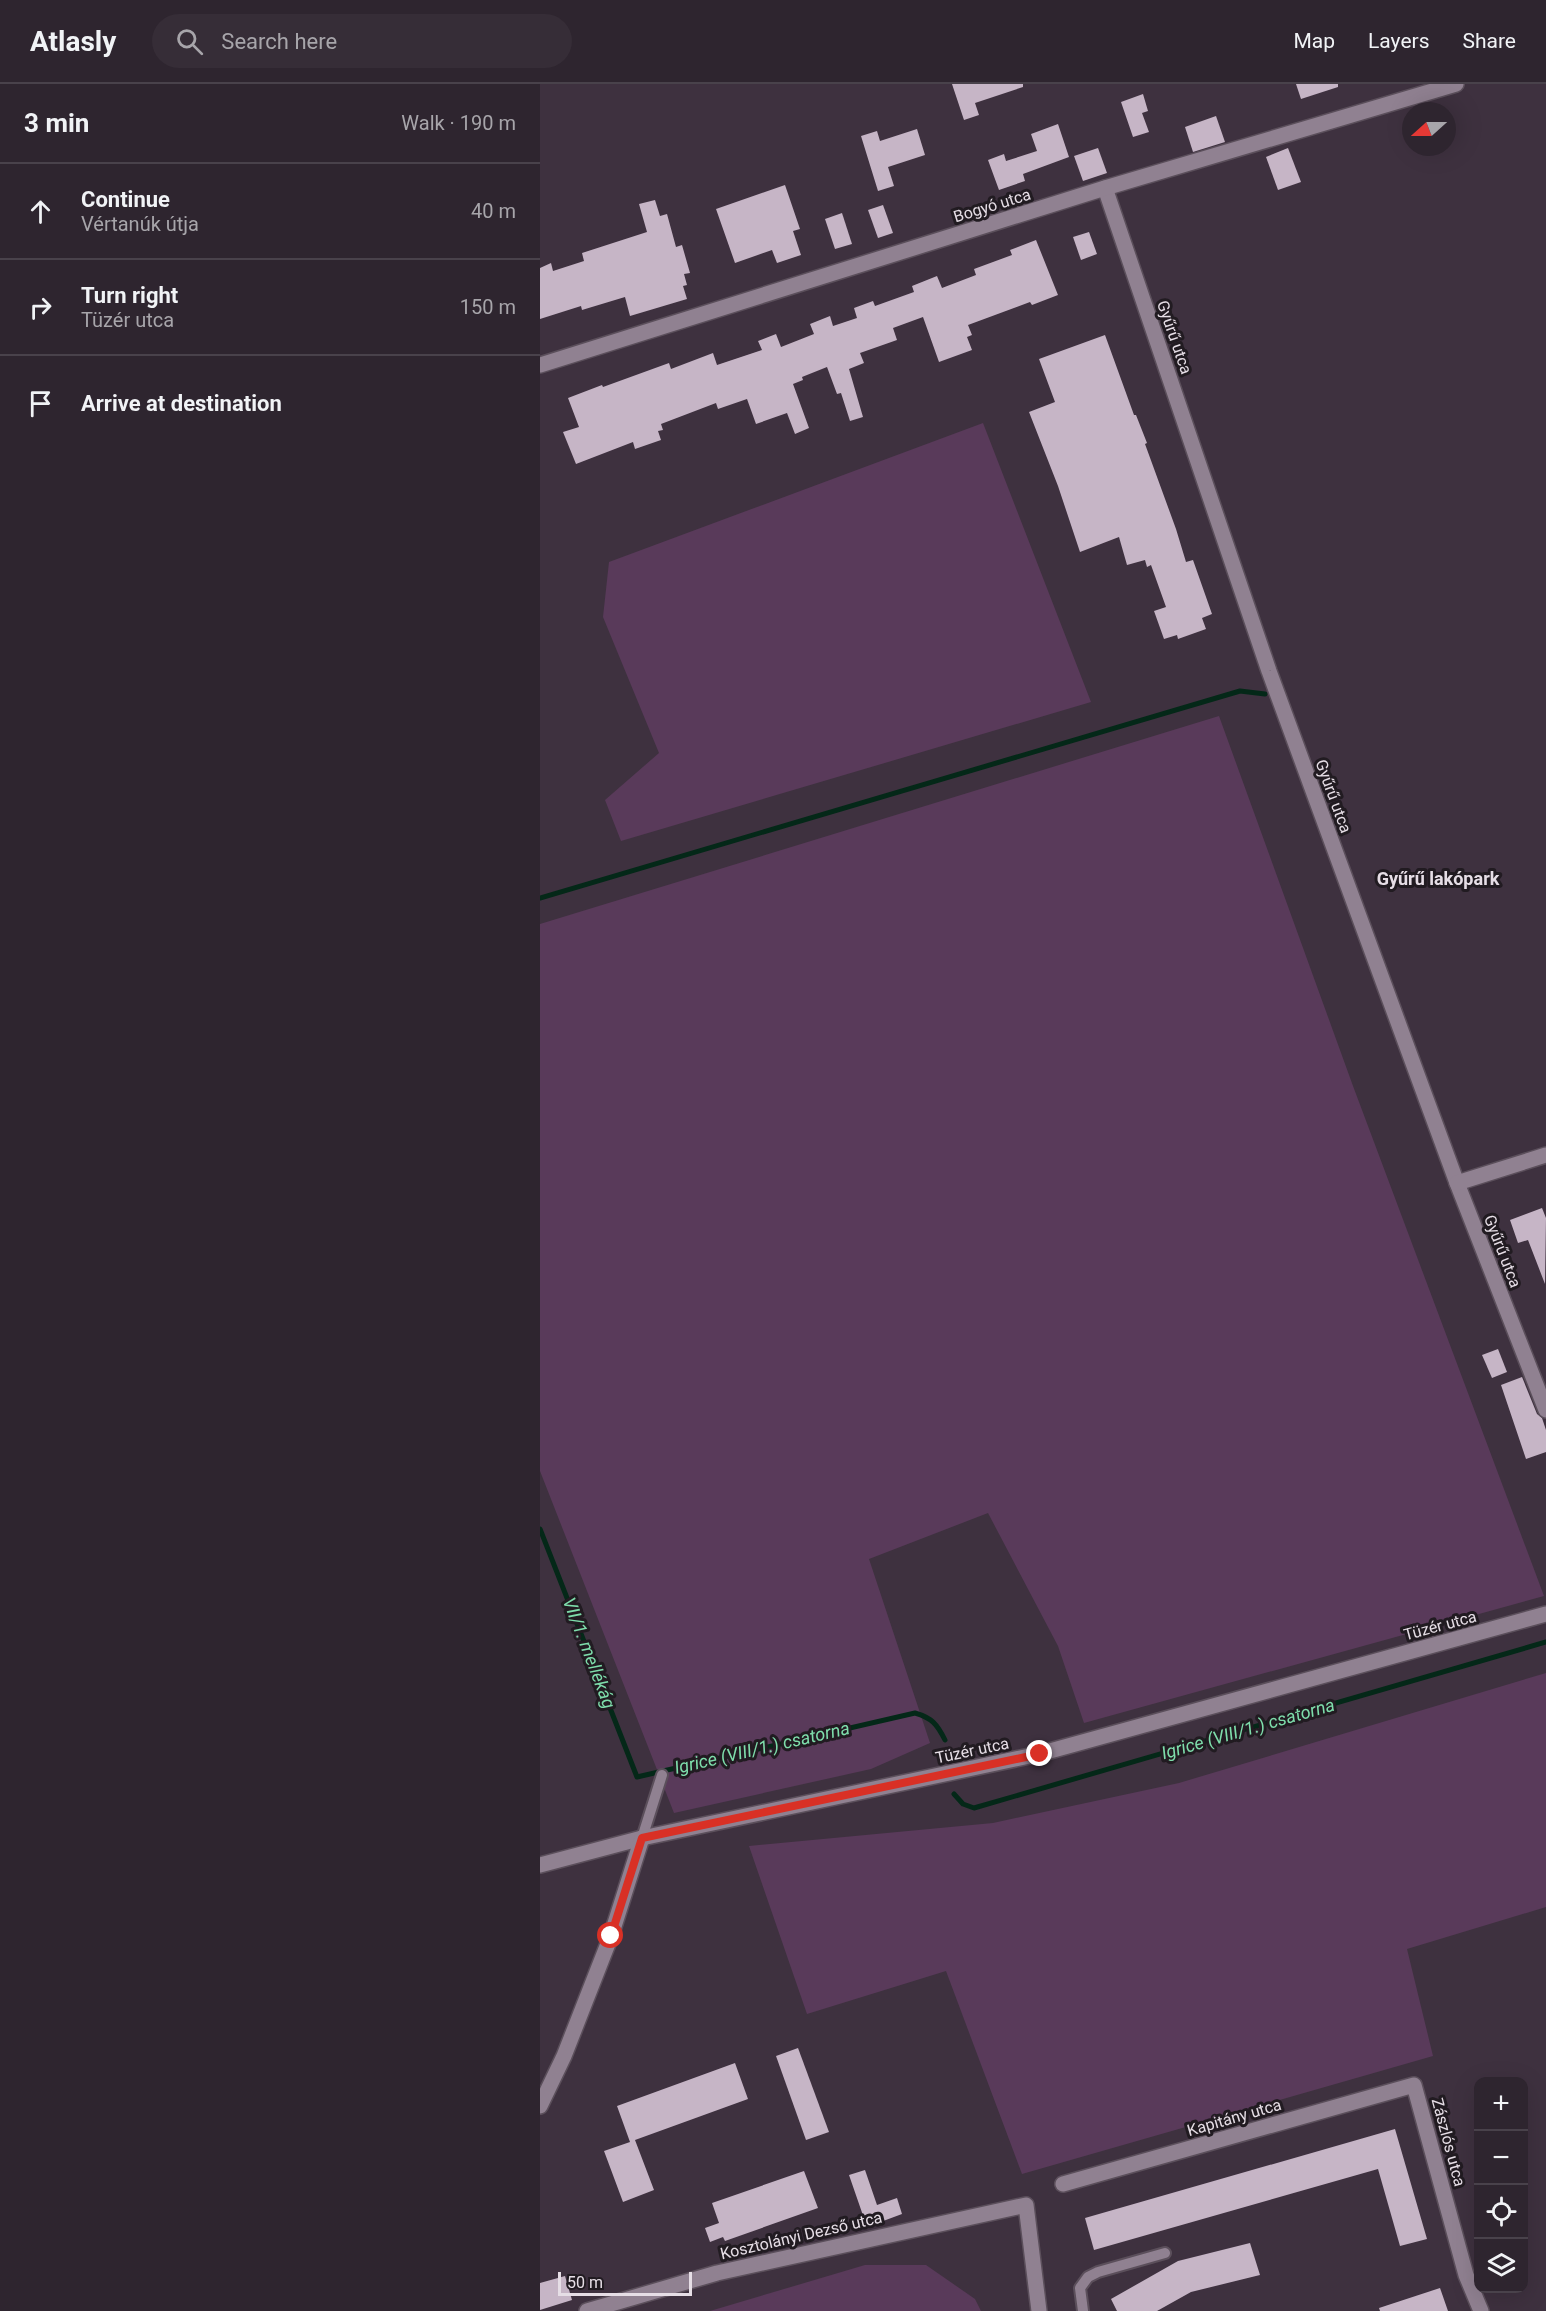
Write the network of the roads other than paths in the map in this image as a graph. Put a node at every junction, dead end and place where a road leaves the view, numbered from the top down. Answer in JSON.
{"nodes":[{"id":1,"x":1456,"y":84,"type":"edge"},
{"id":2,"x":1106,"y":188,"type":"junction"},
{"id":3,"x":540,"y":365,"type":"edge"},
{"id":4,"x":1546,"y":1155,"type":"edge"},
{"id":5,"x":1457,"y":1183,"type":"junction"},
{"id":6,"x":1546,"y":1410,"type":"edge"},
{"id":7,"x":1546,"y":1614,"type":"edge"},
{"id":8,"x":662,"y":1775,"type":"dead end"},
{"id":9,"x":642,"y":1838,"type":"junction"},
{"id":10,"x":540,"y":1865,"type":"edge"},
{"id":11,"x":1414,"y":2085,"type":"joint"},
{"id":12,"x":540,"y":2106,"type":"edge"},
{"id":13,"x":1064,"y":2184,"type":"dead end"},
{"id":14,"x":1165,"y":2253,"type":"dead end"},
{"id":15,"x":587,"y":2311,"type":"edge"},
{"id":16,"x":1039,"y":2311,"type":"edge"},
{"id":17,"x":1083,"y":2311,"type":"edge"},
{"id":18,"x":1481,"y":2311,"type":"edge"}],
"edges":[{"from":1,"to":2,"type":"street","name":"Bogyó utca"},
{"from":2,"to":3,"type":"street","name":"Bogyó utca"},
{"from":2,"to":5,"type":"street","name":"Gyűrű utca"},
{"from":4,"to":5,"type":"street"},
{"from":5,"to":6,"type":"street","name":"Gyűrű utca"},
{"from":7,"to":9,"type":"street","name":"Tüzér utca"},
{"from":8,"to":9,"type":"lane"},
{"from":9,"to":10,"type":"street","name":"Tüzér utca"},
{"from":9,"to":12,"type":"street"},
{"from":11,"to":13,"type":"street","name":"Kapitány utca"},
{"from":11,"to":18,"type":"street","name":"Zászlós utca"},
{"from":14,"to":17,"type":"lane"},
{"from":15,"to":16,"type":"street","name":"Kosztolányi Dezső utca"}]}
